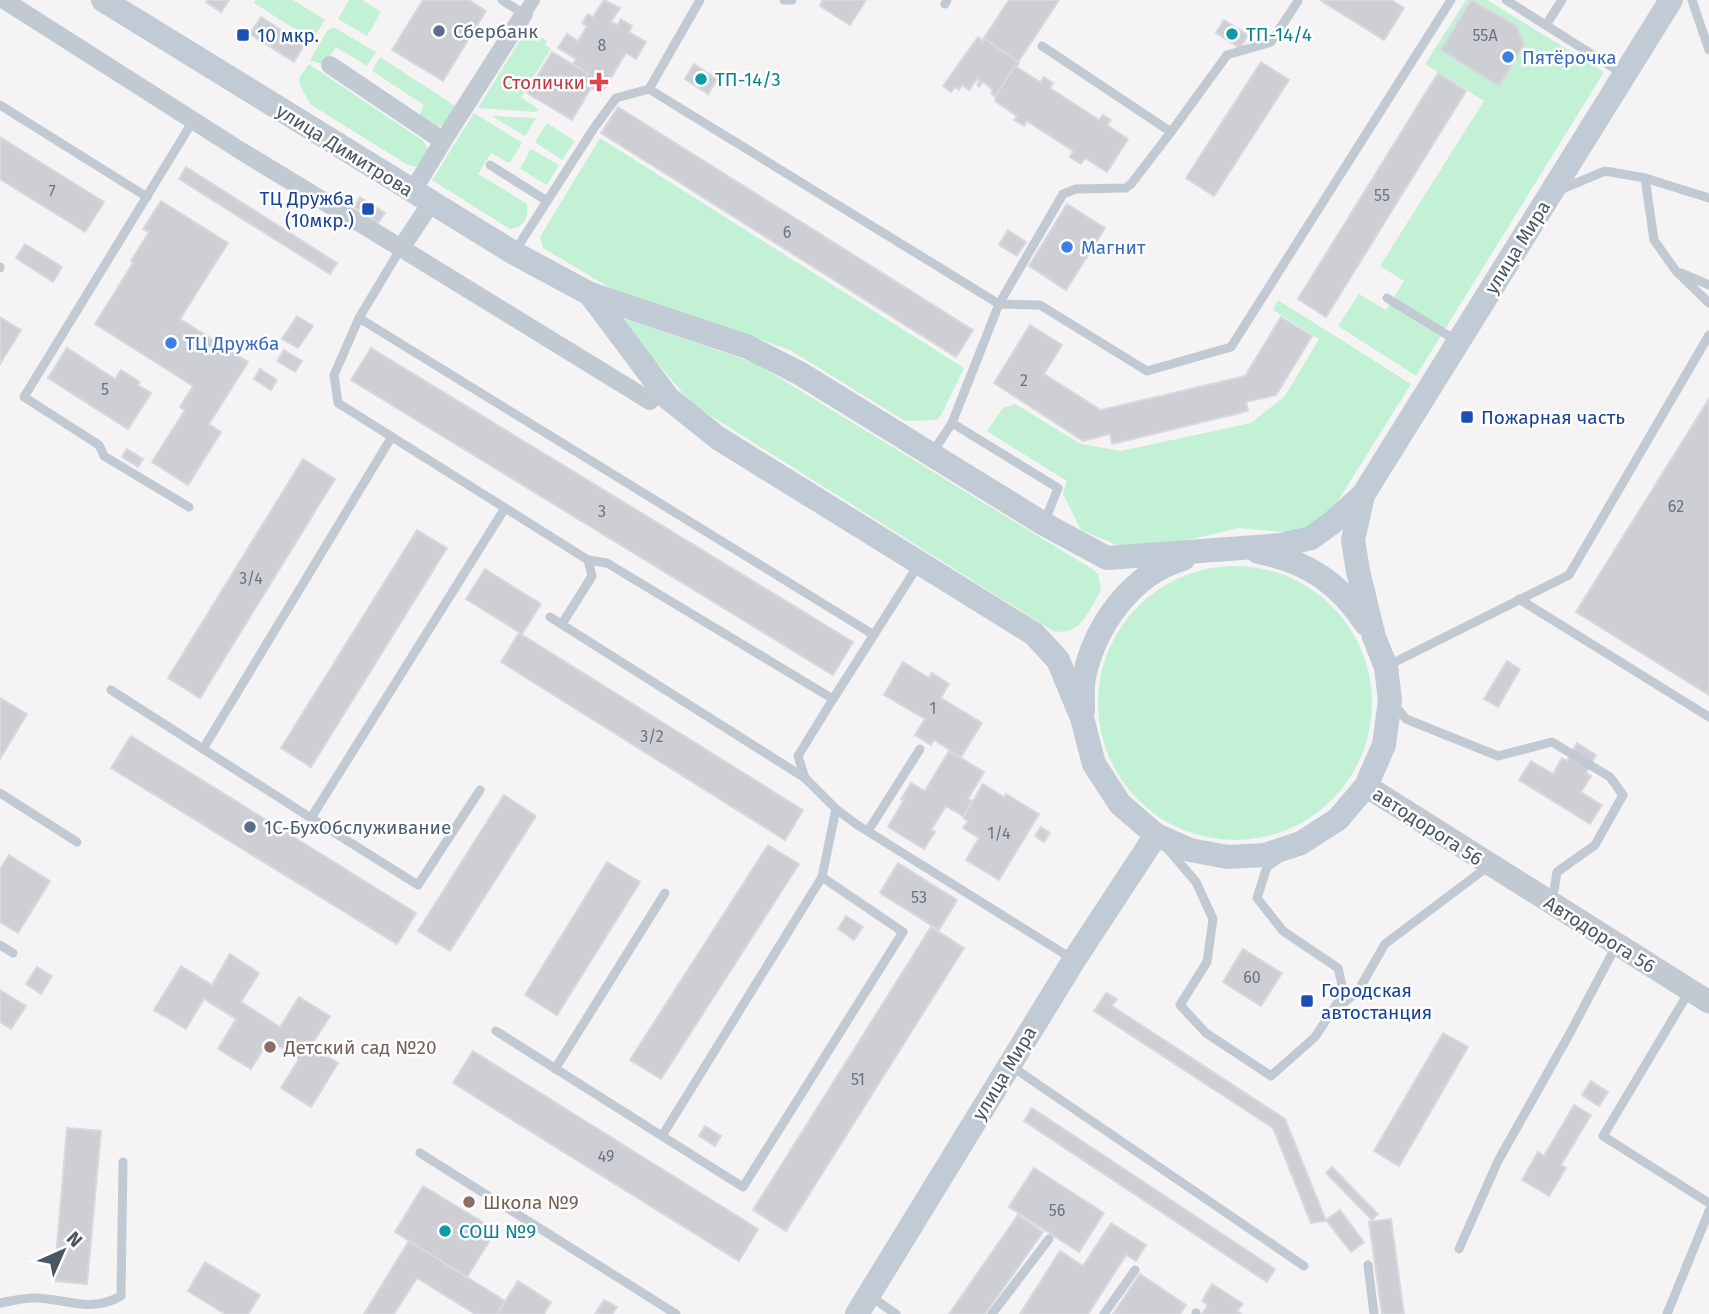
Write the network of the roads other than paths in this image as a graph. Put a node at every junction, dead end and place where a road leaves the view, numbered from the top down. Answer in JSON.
{"nodes":[{"id":1,"x":4,"y":0,"type":"edge"},
{"id":2,"x":103,"y":0,"type":"edge"},
{"id":3,"x":502,"y":0,"type":"edge"},
{"id":4,"x":700,"y":0,"type":"edge"},
{"id":5,"x":784,"y":0,"type":"edge"},
{"id":6,"x":792,"y":0,"type":"edge"},
{"id":7,"x":1451,"y":0,"type":"edge"},
{"id":8,"x":1506,"y":0,"type":"edge"},
{"id":9,"x":1562,"y":0,"type":"edge"},
{"id":10,"x":1671,"y":0,"type":"edge"},
{"id":11,"x":1692,"y":0,"type":"edge"},
{"id":12,"x":1298,"y":1,"type":"edge"},
{"id":13,"x":529,"y":7,"type":"edge"},
{"id":14,"x":1546,"y":25,"type":"junction"},
{"id":15,"x":1042,"y":46,"type":"dead end"},
{"id":16,"x":1709,"y":50,"type":"edge"},
{"id":17,"x":330,"y":65,"type":"dead end"},
{"id":18,"x":1625,"y":75,"type":"junction"},
{"id":19,"x":649,"y":89,"type":"junction"},
{"id":20,"x":0,"y":105,"type":"edge"},
{"id":21,"x":193,"y":121,"type":"junction"},
{"id":22,"x":1171,"y":132,"type":"junction"},
{"id":23,"x":443,"y":141,"type":"junction"},
{"id":24,"x":490,"y":165,"type":"dead end"},
{"id":25,"x":1645,"y":178,"type":"junction"},
{"id":26,"x":1551,"y":193,"type":"junction"},
{"id":27,"x":147,"y":197,"type":"junction"},
{"id":28,"x":422,"y":197,"type":"junction"},
{"id":29,"x":1709,"y":198,"type":"edge"},
{"id":30,"x":547,"y":201,"type":"junction"},
{"id":31,"x":401,"y":248,"type":"junction"},
{"id":32,"x":514,"y":253,"type":"junction"},
{"id":33,"x":1675,"y":271,"type":"junction"},
{"id":34,"x":1709,"y":285,"type":"edge"},
{"id":35,"x":590,"y":294,"type":"junction"},
{"id":36,"x":1387,"y":298,"type":"dead end"},
{"id":37,"x":1709,"y":303,"type":"edge"},
{"id":38,"x":999,"y":304,"type":"junction"},
{"id":39,"x":359,"y":318,"type":"junction"},
{"id":40,"x":1709,"y":335,"type":"edge"},
{"id":41,"x":1458,"y":342,"type":"junction"},
{"id":42,"x":650,"y":401,"type":"dead end"},
{"id":43,"x":952,"y":423,"type":"junction"},
{"id":44,"x":391,"y":438,"type":"junction"},
{"id":45,"x":932,"y":453,"type":"junction"},
{"id":46,"x":1363,"y":495,"type":"junction"},
{"id":47,"x":189,"y":507,"type":"dead end"},
{"id":48,"x":505,"y":508,"type":"junction"},
{"id":49,"x":1044,"y":524,"type":"junction"},
{"id":50,"x":1244,"y":549,"type":"junction"},
{"id":51,"x":1211,"y":551,"type":"junction"},
{"id":52,"x":588,"y":560,"type":"junction"},
{"id":53,"x":919,"y":564,"type":"junction"},
{"id":54,"x":1519,"y":599,"type":"junction"},
{"id":55,"x":550,"y":617,"type":"dead end"},
{"id":56,"x":562,"y":624,"type":"junction"},
{"id":57,"x":874,"y":635,"type":"junction"},
{"id":58,"x":1374,"y":636,"type":"junction"},
{"id":59,"x":1386,"y":667,"type":"junction"},
{"id":60,"x":111,"y":691,"type":"dead end"},
{"id":61,"x":833,"y":699,"type":"junction"},
{"id":62,"x":1390,"y":700,"type":"junction"},
{"id":63,"x":1709,"y":716,"type":"edge"},
{"id":64,"x":1082,"y":718,"type":"junction"},
{"id":65,"x":203,"y":749,"type":"junction"},
{"id":66,"x":920,"y":749,"type":"dead end"},
{"id":67,"x":805,"y":778,"type":"junction"},
{"id":68,"x":1366,"y":786,"type":"junction"},
{"id":69,"x":480,"y":790,"type":"dead end"},
{"id":70,"x":0,"y":793,"type":"edge"},
{"id":71,"x":836,"y":809,"type":"junction"},
{"id":72,"x":311,"y":818,"type":"junction"},
{"id":73,"x":868,"y":831,"type":"junction"},
{"id":74,"x":1156,"y":835,"type":"junction"},
{"id":75,"x":77,"y":842,"type":"dead end"},
{"id":76,"x":1301,"y":843,"type":"junction"},
{"id":77,"x":1490,"y":866,"type":"junction"},
{"id":78,"x":822,"y":877,"type":"junction"},
{"id":79,"x":665,"y":893,"type":"dead end"},
{"id":80,"x":1551,"y":904,"type":"junction"},
{"id":81,"x":1617,"y":944,"type":"junction"},
{"id":82,"x":0,"y":945,"type":"edge"},
{"id":83,"x":13,"y":953,"type":"dead end"},
{"id":84,"x":1074,"y":960,"type":"junction"},
{"id":85,"x":1700,"y":996,"type":"edge"},
{"id":86,"x":1331,"y":1014,"type":"junction"},
{"id":87,"x":496,"y":1031,"type":"dead end"},
{"id":88,"x":1010,"y":1065,"type":"junction"},
{"id":89,"x":555,"y":1069,"type":"junction"},
{"id":90,"x":662,"y":1136,"type":"junction"},
{"id":91,"x":420,"y":1153,"type":"dead end"},
{"id":92,"x":123,"y":1162,"type":"dead end"},
{"id":93,"x":1709,"y":1203,"type":"edge"},
{"id":94,"x":1709,"y":1211,"type":"edge"},
{"id":95,"x":1049,"y":1239,"type":"dead end"},
{"id":96,"x":1460,"y":1249,"type":"dead end"},
{"id":97,"x":1367,"y":1265,"type":"dead end"},
{"id":98,"x":1304,"y":1266,"type":"dead end"},
{"id":99,"x":1135,"y":1270,"type":"dead end"},
{"id":100,"x":0,"y":1303,"type":"edge"},
{"id":101,"x":863,"y":1305,"type":"edge"},
{"id":102,"x":676,"y":1314,"type":"edge"},
{"id":103,"x":896,"y":1314,"type":"edge"},
{"id":104,"x":992,"y":1314,"type":"edge"},
{"id":105,"x":1104,"y":1314,"type":"edge"},
{"id":106,"x":1374,"y":1314,"type":"edge"},
{"id":107,"x":1667,"y":1314,"type":"edge"}],
"edges":[{"from":1,"to":21,"type":"street"},
{"from":2,"to":28,"type":"main road","name":"улица Димитрова"},
{"from":3,"to":13,"type":"lane"},
{"from":4,"to":19,"type":"lane"},
{"from":5,"to":6,"type":"lane"},
{"from":7,"to":38,"type":"lane"},
{"from":8,"to":14,"type":"lane"},
{"from":9,"to":14,"type":"lane"},
{"from":10,"to":18,"type":"main road","name":"улица Мира"},
{"from":11,"to":16,"type":"lane"},
{"from":12,"to":22,"type":"lane"},
{"from":13,"to":23,"type":"street"},
{"from":14,"to":18,"type":"lane"},
{"from":15,"to":22,"type":"lane"},
{"from":17,"to":23,"type":"street"},
{"from":18,"to":26,"type":"main road","name":"улица Мира"},
{"from":19,"to":30,"type":"lane"},
{"from":19,"to":38,"type":"lane"},
{"from":20,"to":27,"type":"lane"},
{"from":21,"to":27,"type":"lane"},
{"from":21,"to":31,"type":"street"},
{"from":22,"to":38,"type":"lane"},
{"from":23,"to":28,"type":"street"},
{"from":24,"to":30,"type":"lane"},
{"from":25,"to":26,"type":"lane"},
{"from":25,"to":29,"type":"lane"},
{"from":25,"to":33,"type":"lane"},
{"from":26,"to":41,"type":"main road","name":"улица Мира"},
{"from":27,"to":47,"type":"lane"},
{"from":28,"to":31,"type":"street"},
{"from":28,"to":32,"type":"main road","name":"улица Димитрова"},
{"from":30,"to":32,"type":"lane"},
{"from":31,"to":39,"type":"lane"},
{"from":31,"to":42,"type":"street"},
{"from":32,"to":35,"type":"main road","name":"улица Димитрова"},
{"from":33,"to":34,"type":"lane"},
{"from":33,"to":37,"type":"lane"},
{"from":35,"to":45,"type":"main road"},
{"from":35,"to":53,"type":"main road"},
{"from":36,"to":41,"type":"lane"},
{"from":38,"to":43,"type":"lane"},
{"from":39,"to":44,"type":"lane"},
{"from":39,"to":57,"type":"lane"},
{"from":40,"to":54,"type":"lane"},
{"from":41,"to":46,"type":"main road","name":"улица Мира"},
{"from":43,"to":45,"type":"lane"},
{"from":43,"to":49,"type":"lane"},
{"from":44,"to":48,"type":"lane"},
{"from":44,"to":65,"type":"lane"},
{"from":45,"to":49,"type":"main road"},
{"from":46,"to":50,"type":"main road"},
{"from":46,"to":58,"type":"main road"},
{"from":48,"to":52,"type":"lane"},
{"from":48,"to":72,"type":"lane"},
{"from":49,"to":51,"type":"main road"},
{"from":50,"to":51,"type":"main road"},
{"from":50,"to":58,"type":"main road"},
{"from":51,"to":64,"type":"main road"},
{"from":52,"to":56,"type":"lane"},
{"from":52,"to":61,"type":"lane"},
{"from":53,"to":57,"type":"lane"},
{"from":53,"to":64,"type":"main road"},
{"from":54,"to":59,"type":"lane"},
{"from":54,"to":63,"type":"lane"},
{"from":55,"to":56,"type":"lane"},
{"from":56,"to":67,"type":"lane"},
{"from":57,"to":61,"type":"lane"},
{"from":58,"to":59,"type":"main road"},
{"from":59,"to":62,"type":"main road"},
{"from":60,"to":65,"type":"lane"},
{"from":61,"to":67,"type":"lane"},
{"from":62,"to":68,"type":"main road"},
{"from":62,"to":80,"type":"lane"},
{"from":64,"to":74,"type":"main road"},
{"from":65,"to":72,"type":"lane"},
{"from":66,"to":73,"type":"lane"},
{"from":67,"to":71,"type":"lane"},
{"from":68,"to":76,"type":"main road"},
{"from":68,"to":77,"type":"street","name":"автодорога 56"},
{"from":69,"to":72,"type":"lane"},
{"from":70,"to":75,"type":"lane"},
{"from":71,"to":73,"type":"lane"},
{"from":71,"to":78,"type":"lane"},
{"from":73,"to":84,"type":"lane"},
{"from":74,"to":76,"type":"main road"},
{"from":74,"to":84,"type":"main road","name":"улица Мира"},
{"from":74,"to":86,"type":"lane"},
{"from":76,"to":86,"type":"lane"},
{"from":77,"to":80,"type":"street","name":"Автодорога 56"},
{"from":77,"to":86,"type":"lane"},
{"from":78,"to":90,"type":"lane"},
{"from":78,"to":90,"type":"lane"},
{"from":79,"to":89,"type":"lane"},
{"from":80,"to":81,"type":"street","name":"Автодорога 56"},
{"from":81,"to":85,"type":"street","name":"Автодорога 56"},
{"from":81,"to":96,"type":"lane"},
{"from":82,"to":83,"type":"lane"},
{"from":84,"to":88,"type":"main road","name":"улица Мира"},
{"from":85,"to":93,"type":"lane"},
{"from":87,"to":89,"type":"lane"},
{"from":88,"to":98,"type":"lane"},
{"from":88,"to":101,"type":"main road","name":"улица Мира"},
{"from":89,"to":90,"type":"lane"},
{"from":91,"to":102,"type":"lane"},
{"from":92,"to":100,"type":"lane"},
{"from":94,"to":107,"type":"lane"},
{"from":95,"to":104,"type":"lane"},
{"from":97,"to":106,"type":"lane"},
{"from":99,"to":105,"type":"lane"},
{"from":101,"to":103,"type":"lane"}]}
